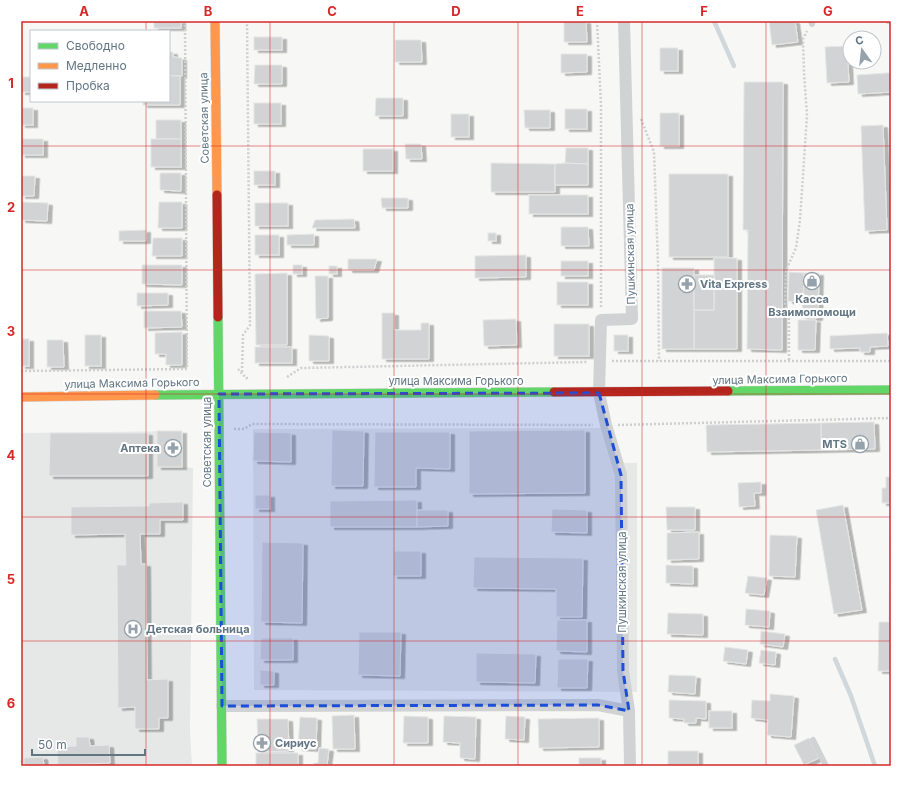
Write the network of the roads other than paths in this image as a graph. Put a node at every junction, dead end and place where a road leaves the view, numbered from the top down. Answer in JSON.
{"nodes":[{"id":1,"x":215,"y":21,"type":"edge"},
{"id":2,"x":624,"y":21,"type":"edge"},
{"id":3,"x":888,"y":21,"type":"edge"},
{"id":4,"x":891,"y":22,"type":"edge"},
{"id":5,"x":891,"y":390,"type":"edge"},
{"id":6,"x":599,"y":393,"type":"junction"},
{"id":7,"x":219,"y":394,"type":"junction"},
{"id":8,"x":21,"y":397,"type":"edge"},
{"id":9,"x":222,"y":706,"type":"junction"},
{"id":10,"x":629,"y":711,"type":"junction"},
{"id":11,"x":813,"y":740,"type":"dead end"},
{"id":12,"x":222,"y":766,"type":"edge"},
{"id":13,"x":630,"y":766,"type":"edge"},
{"id":14,"x":826,"y":766,"type":"edge"}],
"edges":[{"from":1,"to":7,"type":"main road","name":"Советская улица"},
{"from":2,"to":6,"type":"street","name":"Пушкинская улица"},
{"from":3,"to":4,"type":"lane"},
{"from":5,"to":6,"type":"main road","name":"улица Максима Горького"},
{"from":6,"to":7,"type":"main road","name":"улица Максима Горького"},
{"from":6,"to":10,"type":"street","name":"Пушкинская улица"},
{"from":7,"to":8,"type":"main road","name":"улица Максима Горького"},
{"from":7,"to":9,"type":"main road","name":"Советская улица"},
{"from":9,"to":10,"type":"street"},
{"from":9,"to":12,"type":"main road","name":"Советская улица"},
{"from":10,"to":13,"type":"street","name":"Пушкинская улица"},
{"from":11,"to":14,"type":"lane"}]}
